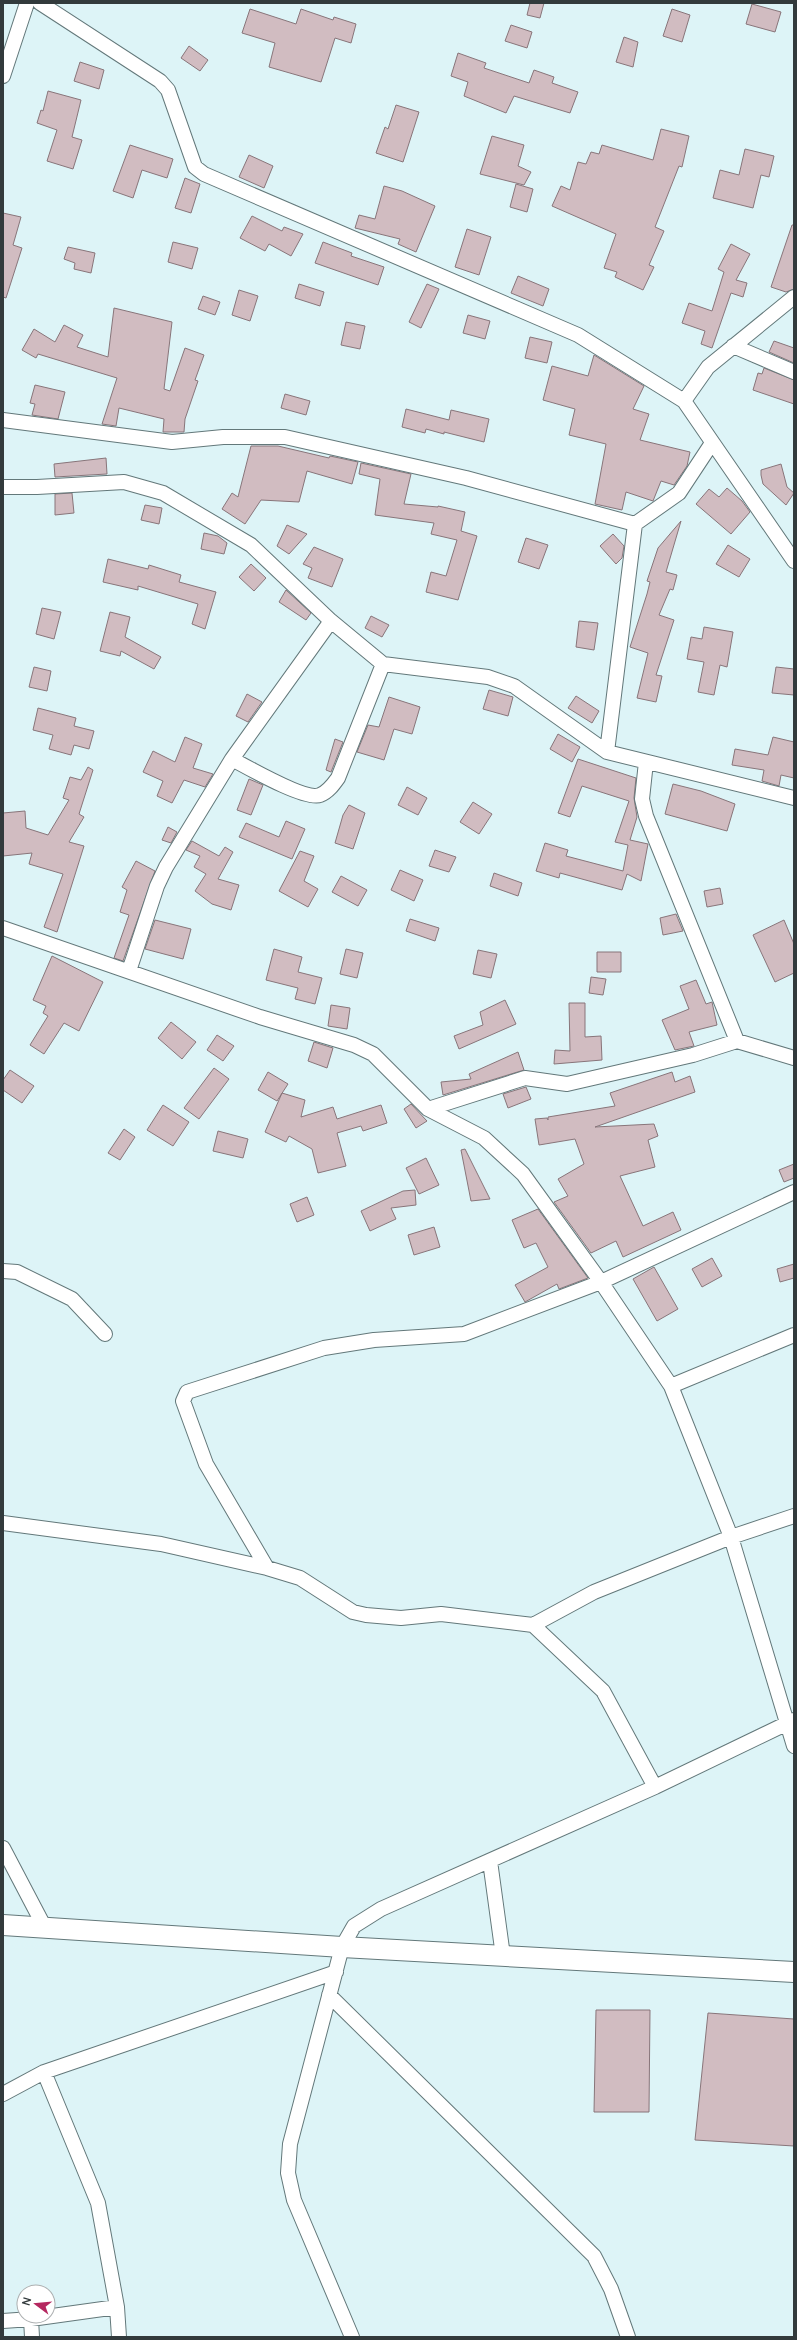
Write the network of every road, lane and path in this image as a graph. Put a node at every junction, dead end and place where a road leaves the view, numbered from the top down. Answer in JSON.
{"nodes":[{"id":1,"x":27,"y":3,"type":"edge"},
{"id":2,"x":40,"y":3,"type":"edge"},
{"id":3,"x":3,"y":76,"type":"edge"},
{"id":4,"x":794,"y":297,"type":"edge"},
{"id":5,"x":733,"y":346,"type":"junction"},
{"id":6,"x":794,"y":372,"type":"edge"},
{"id":7,"x":684,"y":401,"type":"junction"},
{"id":8,"x":3,"y":420,"type":"edge"},
{"id":9,"x":712,"y":443,"type":"junction"},
{"id":10,"x":3,"y":487,"type":"edge"},
{"id":11,"x":635,"y":524,"type":"junction"},
{"id":12,"x":794,"y":560,"type":"edge"},
{"id":13,"x":331,"y":621,"type":"junction"},
{"id":14,"x":384,"y":664,"type":"junction"},
{"id":15,"x":607,"y":752,"type":"junction"},
{"id":16,"x":232,"y":759,"type":"junction"},
{"id":17,"x":646,"y":762,"type":"junction"},
{"id":18,"x":794,"y":798,"type":"edge"},
{"id":19,"x":3,"y":928,"type":"edge"},
{"id":20,"x":129,"y":972,"type":"junction"},
{"id":21,"x":737,"y":1040,"type":"junction"},
{"id":22,"x":794,"y":1058,"type":"edge"},
{"id":23,"x":428,"y":1109,"type":"junction"},
{"id":24,"x":794,"y":1192,"type":"edge"},
{"id":25,"x":3,"y":1271,"type":"edge"},
{"id":26,"x":601,"y":1282,"type":"junction"},
{"id":27,"x":105,"y":1334,"type":"dead end"},
{"id":28,"x":794,"y":1335,"type":"edge"},
{"id":29,"x":671,"y":1386,"type":"junction"},
{"id":30,"x":794,"y":1516,"type":"edge"},
{"id":31,"x":3,"y":1523,"type":"edge"},
{"id":32,"x":732,"y":1537,"type":"junction"},
{"id":33,"x":267,"y":1568,"type":"junction"},
{"id":34,"x":533,"y":1625,"type":"junction"},
{"id":35,"x":791,"y":1722,"type":"edge"},
{"id":36,"x":794,"y":1746,"type":"edge"},
{"id":37,"x":655,"y":1787,"type":"junction"},
{"id":38,"x":3,"y":1848,"type":"edge"},
{"id":39,"x":490,"y":1861,"type":"junction"},
{"id":40,"x":3,"y":1925,"type":"edge"},
{"id":41,"x":45,"y":1928,"type":"junction"},
{"id":42,"x":342,"y":1947,"type":"junction"},
{"id":43,"x":503,"y":1956,"type":"junction"},
{"id":44,"x":336,"y":1972,"type":"junction"},
{"id":45,"x":794,"y":1972,"type":"edge"},
{"id":46,"x":329,"y":1995,"type":"junction"},
{"id":47,"x":44,"y":2072,"type":"junction"},
{"id":48,"x":3,"y":2094,"type":"edge"},
{"id":49,"x":118,"y":2307,"type":"junction"},
{"id":50,"x":56,"y":2316,"type":"edge"},
{"id":51,"x":16,"y":2320,"type":"edge"},
{"id":52,"x":3,"y":2321,"type":"edge"},
{"id":53,"x":32,"y":2324,"type":"edge"},
{"id":54,"x":32,"y":2337,"type":"edge"},
{"id":55,"x":119,"y":2337,"type":"edge"},
{"id":56,"x":352,"y":2337,"type":"edge"},
{"id":57,"x":628,"y":2337,"type":"edge"}],
"edges":[{"from":1,"to":3,"type":"street"},
{"from":2,"to":7,"type":"street"},
{"from":4,"to":5,"type":"street"},
{"from":5,"to":6,"type":"street"},
{"from":5,"to":7,"type":"street"},
{"from":7,"to":9,"type":"street"},
{"from":8,"to":11,"type":"street"},
{"from":9,"to":11,"type":"street"},
{"from":9,"to":12,"type":"street"},
{"from":10,"to":13,"type":"street"},
{"from":11,"to":15,"type":"street"},
{"from":13,"to":14,"type":"street"},
{"from":13,"to":16,"type":"street"},
{"from":14,"to":15,"type":"street"},
{"from":14,"to":16,"type":"street"},
{"from":15,"to":17,"type":"street"},
{"from":16,"to":20,"type":"street"},
{"from":17,"to":18,"type":"street"},
{"from":17,"to":21,"type":"street"},
{"from":19,"to":20,"type":"street"},
{"from":20,"to":23,"type":"street"},
{"from":21,"to":22,"type":"street"},
{"from":21,"to":23,"type":"street"},
{"from":23,"to":26,"type":"street"},
{"from":24,"to":26,"type":"street"},
{"from":25,"to":27,"type":"street"},
{"from":26,"to":29,"type":"street"},
{"from":26,"to":33,"type":"street"},
{"from":28,"to":29,"type":"street"},
{"from":29,"to":32,"type":"street"},
{"from":30,"to":32,"type":"street"},
{"from":31,"to":33,"type":"street"},
{"from":32,"to":34,"type":"street"},
{"from":32,"to":35,"type":"street"},
{"from":33,"to":34,"type":"street"},
{"from":34,"to":37,"type":"street"},
{"from":35,"to":36,"type":"street"},
{"from":35,"to":37,"type":"street"},
{"from":37,"to":39,"type":"street"},
{"from":38,"to":41,"type":"street"},
{"from":39,"to":42,"type":"street"},
{"from":39,"to":43,"type":"street"},
{"from":40,"to":41,"type":"street"},
{"from":41,"to":42,"type":"street"},
{"from":42,"to":43,"type":"street"},
{"from":42,"to":44,"type":"street"},
{"from":43,"to":45,"type":"street"},
{"from":44,"to":46,"type":"street"},
{"from":44,"to":47,"type":"street"},
{"from":46,"to":56,"type":"street"},
{"from":46,"to":57,"type":"street"},
{"from":47,"to":48,"type":"street"},
{"from":47,"to":49,"type":"street"},
{"from":49,"to":50,"type":"street"},
{"from":49,"to":55,"type":"street"},
{"from":51,"to":52,"type":"street"},
{"from":53,"to":54,"type":"street"}]}
